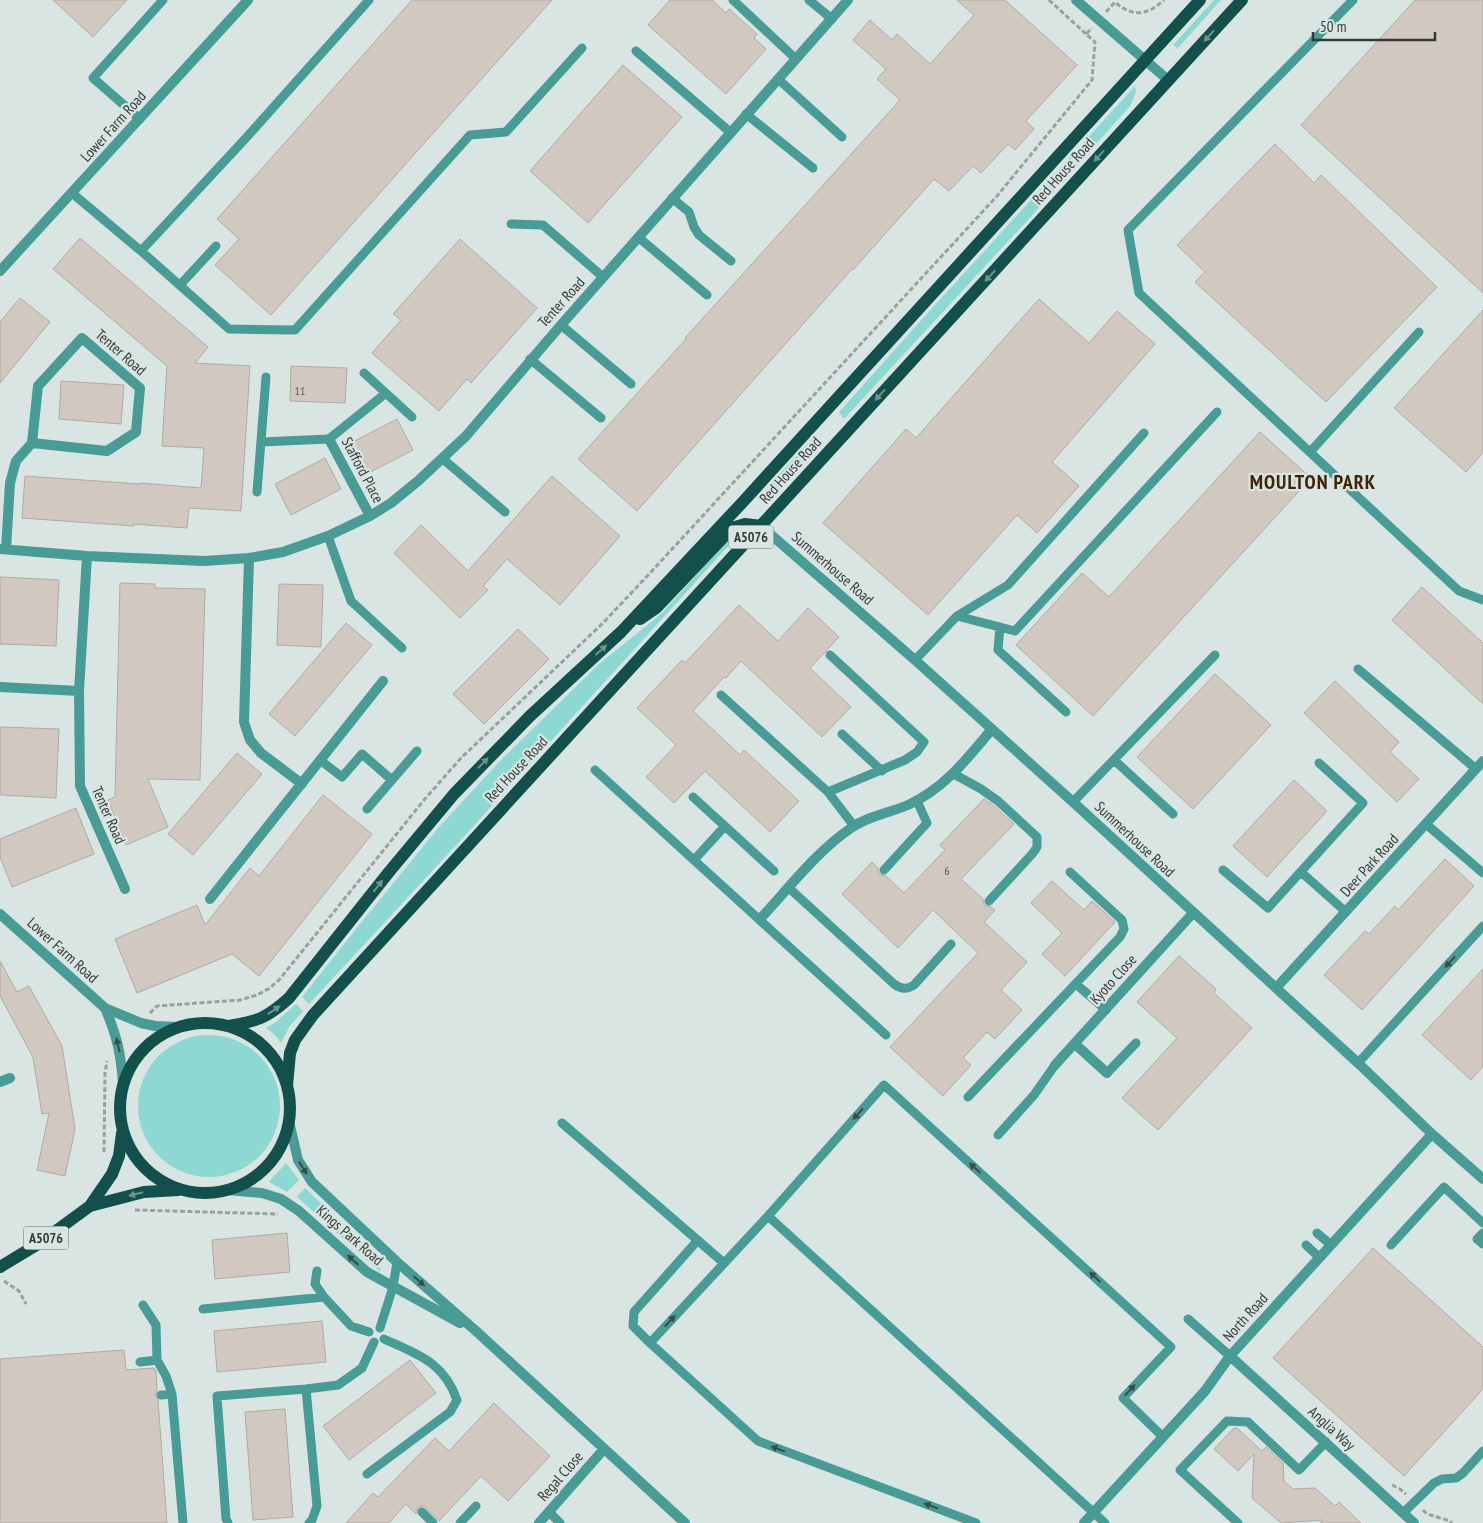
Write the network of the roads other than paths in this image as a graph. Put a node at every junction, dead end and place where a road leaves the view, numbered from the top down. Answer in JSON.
{"nodes":[{"id":1,"x":163,"y":0,"type":"edge"},
{"id":2,"x":248,"y":0,"type":"edge"},
{"id":3,"x":369,"y":0,"type":"edge"},
{"id":4,"x":733,"y":0,"type":"edge"},
{"id":5,"x":809,"y":0,"type":"edge"},
{"id":6,"x":848,"y":0,"type":"edge"},
{"id":7,"x":1076,"y":0,"type":"edge"},
{"id":8,"x":1200,"y":0,"type":"edge"},
{"id":9,"x":1242,"y":0,"type":"edge"},
{"id":10,"x":1353,"y":0,"type":"edge"},
{"id":11,"x":832,"y":19,"type":"junction"},
{"id":12,"x":582,"y":48,"type":"dead end"},
{"id":13,"x":636,"y":51,"type":"dead end"},
{"id":14,"x":796,"y":59,"type":"junction"},
{"id":15,"x":1145,"y":60,"type":"junction"},
{"id":16,"x":778,"y":79,"type":"junction"},
{"id":17,"x":1168,"y":80,"type":"junction"},
{"id":18,"x":746,"y":114,"type":"junction"},
{"id":19,"x":140,"y":119,"type":"junction"},
{"id":20,"x":730,"y":132,"type":"junction"},
{"id":21,"x":842,"y":137,"type":"dead end"},
{"id":22,"x":814,"y":168,"type":"dead end"},
{"id":23,"x":72,"y":193,"type":"junction"},
{"id":24,"x":672,"y":198,"type":"junction"},
{"id":25,"x":511,"y":224,"type":"dead end"},
{"id":26,"x":638,"y":237,"type":"junction"},
{"id":27,"x":216,"y":246,"type":"dead end"},
{"id":28,"x":141,"y":251,"type":"junction"},
{"id":29,"x":731,"y":261,"type":"dead end"},
{"id":30,"x":0,"y":271,"type":"edge"},
{"id":31,"x":603,"y":277,"type":"junction"},
{"id":32,"x":180,"y":285,"type":"junction"},
{"id":33,"x":707,"y":295,"type":"dead end"},
{"id":34,"x":560,"y":325,"type":"junction"},
{"id":35,"x":1419,"y":332,"type":"dead end"},
{"id":36,"x":530,"y":359,"type":"junction"},
{"id":37,"x":364,"y":373,"type":"dead end"},
{"id":38,"x":266,"y":377,"type":"dead end"},
{"id":39,"x":631,"y":384,"type":"dead end"},
{"id":40,"x":386,"y":393,"type":"junction"},
{"id":41,"x":1217,"y":412,"type":"dead end"},
{"id":42,"x":412,"y":417,"type":"dead end"},
{"id":43,"x":601,"y":418,"type":"dead end"},
{"id":44,"x":1144,"y":433,"type":"dead end"},
{"id":45,"x":329,"y":438,"type":"junction"},
{"id":46,"x":32,"y":442,"type":"junction"},
{"id":47,"x":261,"y":442,"type":"junction"},
{"id":48,"x":1310,"y":452,"type":"junction"},
{"id":49,"x":444,"y":458,"type":"junction"},
{"id":50,"x":258,"y":492,"type":"dead end"},
{"id":51,"x":506,"y":512,"type":"dead end"},
{"id":52,"x":370,"y":516,"type":"junction"},
{"id":53,"x":761,"y":526,"type":"junction"},
{"id":54,"x":328,"y":536,"type":"junction"},
{"id":55,"x":3,"y":549,"type":"edge"},
{"id":56,"x":87,"y":556,"type":"junction"},
{"id":57,"x":249,"y":558,"type":"junction"},
{"id":58,"x":1483,"y":600,"type":"edge"},
{"id":59,"x":958,"y":616,"type":"junction"},
{"id":60,"x":1000,"y":627,"type":"junction"},
{"id":61,"x":621,"y":632,"type":"junction"},
{"id":62,"x":402,"y":648,"type":"dead end"},
{"id":63,"x":830,"y":655,"type":"dead end"},
{"id":64,"x":1215,"y":655,"type":"dead end"},
{"id":65,"x":916,"y":660,"type":"junction"},
{"id":66,"x":1358,"y":669,"type":"dead end"},
{"id":67,"x":383,"y":681,"type":"dead end"},
{"id":68,"x":0,"y":688,"type":"edge"},
{"id":69,"x":79,"y":691,"type":"junction"},
{"id":70,"x":721,"y":695,"type":"dead end"},
{"id":71,"x":1066,"y":712,"type":"dead end"},
{"id":72,"x":992,"y":729,"type":"junction"},
{"id":73,"x":842,"y":734,"type":"dead end"},
{"id":74,"x":417,"y":751,"type":"dead end"},
{"id":75,"x":320,"y":760,"type":"junction"},
{"id":76,"x":1114,"y":760,"type":"junction"},
{"id":77,"x":1483,"y":761,"type":"edge"},
{"id":78,"x":1319,"y":763,"type":"dead end"},
{"id":79,"x":1476,"y":769,"type":"junction"},
{"id":80,"x":595,"y":770,"type":"dead end"},
{"id":81,"x":882,"y":771,"type":"junction"},
{"id":82,"x":954,"y":774,"type":"junction"},
{"id":83,"x":392,"y":780,"type":"junction"},
{"id":84,"x":302,"y":784,"type":"junction"},
{"id":85,"x":828,"y":792,"type":"junction"},
{"id":86,"x":693,"y":797,"type":"dead end"},
{"id":87,"x":917,"y":801,"type":"junction"},
{"id":88,"x":1073,"y":802,"type":"junction"},
{"id":89,"x":367,"y":809,"type":"dead end"},
{"id":90,"x":1173,"y":814,"type":"dead end"},
{"id":91,"x":1426,"y":824,"type":"junction"},
{"id":92,"x":725,"y":826,"type":"junction"},
{"id":93,"x":854,"y":826,"type":"junction"},
{"id":94,"x":694,"y":860,"type":"junction"},
{"id":95,"x":884,"y":870,"type":"dead end"},
{"id":96,"x":1222,"y":870,"type":"dead end"},
{"id":97,"x":774,"y":871,"type":"dead end"},
{"id":98,"x":1070,"y":872,"type":"dead end"},
{"id":99,"x":1301,"y":872,"type":"junction"},
{"id":100,"x":1483,"y":873,"type":"edge"},
{"id":101,"x":789,"y":888,"type":"junction"},
{"id":102,"x":125,"y":889,"type":"dead end"},
{"id":103,"x":210,"y":899,"type":"dead end"},
{"id":104,"x":989,"y":901,"type":"dead end"},
{"id":105,"x":1346,"y":912,"type":"junction"},
{"id":106,"x":1193,"y":913,"type":"junction"},
{"id":107,"x":0,"y":914,"type":"edge"},
{"id":108,"x":760,"y":920,"type":"junction"},
{"id":109,"x":1483,"y":926,"type":"edge"},
{"id":110,"x":951,"y":944,"type":"dead end"},
{"id":111,"x":1076,"y":984,"type":"junction"},
{"id":112,"x":1276,"y":988,"type":"junction"},
{"id":113,"x":105,"y":1008,"type":"junction"},
{"id":114,"x":1106,"y":1010,"type":"junction"},
{"id":115,"x":179,"y":1026,"type":"junction"},
{"id":116,"x":228,"y":1026,"type":"junction"},
{"id":117,"x":886,"y":1035,"type":"dead end"},
{"id":118,"x":1136,"y":1042,"type":"dead end"},
{"id":119,"x":1075,"y":1044,"type":"junction"},
{"id":120,"x":1358,"y":1063,"type":"junction"},
{"id":121,"x":1055,"y":1065,"type":"joint"},
{"id":122,"x":1107,"y":1073,"type":"joint"},
{"id":123,"x":123,"y":1084,"type":"junction"},
{"id":124,"x":287,"y":1086,"type":"junction"},
{"id":125,"x":968,"y":1097,"type":"dead end"},
{"id":126,"x":289,"y":1121,"type":"junction"},
{"id":127,"x":562,"y":1123,"type":"dead end"},
{"id":128,"x":122,"y":1130,"type":"junction"},
{"id":129,"x":1432,"y":1134,"type":"junction"},
{"id":130,"x":998,"y":1135,"type":"dead end"},
{"id":131,"x":1483,"y":1179,"type":"edge"},
{"id":132,"x":183,"y":1190,"type":"junction"},
{"id":133,"x":226,"y":1190,"type":"junction"},
{"id":134,"x":90,"y":1206,"type":"junction"},
{"id":135,"x":768,"y":1216,"type":"junction"},
{"id":136,"x":1483,"y":1223,"type":"edge"},
{"id":137,"x":1317,"y":1233,"type":"dead end"},
{"id":138,"x":1483,"y":1233,"type":"edge"},
{"id":139,"x":698,"y":1240,"type":"junction"},
{"id":140,"x":1483,"y":1244,"type":"edge"},
{"id":141,"x":1306,"y":1245,"type":"dead end"},
{"id":142,"x":1331,"y":1245,"type":"junction"},
{"id":143,"x":1391,"y":1245,"type":"dead end"},
{"id":144,"x":1320,"y":1258,"type":"junction"},
{"id":145,"x":397,"y":1262,"type":"junction"},
{"id":146,"x":724,"y":1263,"type":"junction"},
{"id":147,"x":0,"y":1267,"type":"edge"},
{"id":148,"x":317,"y":1271,"type":"dead end"},
{"id":149,"x":393,"y":1287,"type":"junction"},
{"id":150,"x":324,"y":1297,"type":"junction"},
{"id":151,"x":143,"y":1305,"type":"dead end"},
{"id":152,"x":203,"y":1309,"type":"dead end"},
{"id":153,"x":1188,"y":1319,"type":"dead end"},
{"id":154,"x":380,"y":1328,"type":"junction"},
{"id":155,"x":476,"y":1331,"type":"junction"},
{"id":156,"x":369,"y":1332,"type":"junction"},
{"id":157,"x":384,"y":1339,"type":"junction"},
{"id":158,"x":374,"y":1342,"type":"junction"},
{"id":159,"x":650,"y":1343,"type":"junction"},
{"id":160,"x":1230,"y":1356,"type":"junction"},
{"id":161,"x":157,"y":1360,"type":"junction"},
{"id":162,"x":140,"y":1362,"type":"dead end"},
{"id":163,"x":306,"y":1390,"type":"junction"},
{"id":164,"x":172,"y":1394,"type":"junction"},
{"id":165,"x":161,"y":1395,"type":"dead end"},
{"id":166,"x":1163,"y":1437,"type":"junction"},
{"id":167,"x":1326,"y":1442,"type":"junction"},
{"id":168,"x":604,"y":1449,"type":"junction"},
{"id":169,"x":1483,"y":1451,"type":"edge"},
{"id":170,"x":367,"y":1474,"type":"dead end"},
{"id":171,"x":476,"y":1506,"type":"dead end"},
{"id":172,"x":422,"y":1512,"type":"dead end"},
{"id":173,"x":549,"y":1512,"type":"junction"},
{"id":174,"x":1093,"y":1512,"type":"junction"},
{"id":175,"x":1408,"y":1519,"type":"edge"},
{"id":176,"x":183,"y":1523,"type":"edge"},
{"id":177,"x":228,"y":1523,"type":"edge"},
{"id":178,"x":308,"y":1523,"type":"edge"},
{"id":179,"x":433,"y":1523,"type":"edge"},
{"id":180,"x":460,"y":1523,"type":"edge"},
{"id":181,"x":539,"y":1523,"type":"edge"},
{"id":182,"x":560,"y":1523,"type":"edge"},
{"id":183,"x":685,"y":1523,"type":"edge"},
{"id":184,"x":976,"y":1523,"type":"edge"},
{"id":185,"x":1084,"y":1523,"type":"edge"},
{"id":186,"x":1105,"y":1523,"type":"edge"},
{"id":187,"x":1238,"y":1523,"type":"edge"}],
"edges":[{"from":1,"to":19,"type":"lane"},
{"from":2,"to":19,"type":"street","name":"Lower Farm Road"},
{"from":3,"to":28,"type":"lane"},
{"from":4,"to":14,"type":"lane"},
{"from":5,"to":11,"type":"lane"},
{"from":6,"to":11,"type":"street","name":"Tenter Road"},
{"from":7,"to":15,"type":"street"},
{"from":8,"to":15,"type":"main road"},
{"from":9,"to":17,"type":"main road","name":"Red House Road","number":"A5076","one_way":true},
{"from":10,"to":48,"type":"lane"},
{"from":11,"to":14,"type":"street","name":"Tenter Road"},
{"from":12,"to":32,"type":"lane"},
{"from":13,"to":20,"type":"lane"},
{"from":14,"to":16,"type":"street","name":"Tenter Road"},
{"from":15,"to":17,"type":"street"},
{"from":15,"to":61,"type":"main road"},
{"from":16,"to":18,"type":"street","name":"Tenter Road"},
{"from":16,"to":21,"type":"lane"},
{"from":17,"to":53,"type":"main road","name":"Red House Road","number":"A5076","one_way":true},
{"from":18,"to":20,"type":"street","name":"Tenter Road"},
{"from":18,"to":22,"type":"lane"},
{"from":19,"to":23,"type":"street","name":"Lower Farm Road"},
{"from":20,"to":24,"type":"street","name":"Tenter Road"},
{"from":23,"to":28,"type":"lane"},
{"from":23,"to":30,"type":"street","name":"Lower Farm Road"},
{"from":24,"to":26,"type":"street","name":"Tenter Road"},
{"from":24,"to":29,"type":"lane"},
{"from":25,"to":31,"type":"lane"},
{"from":26,"to":31,"type":"street","name":"Tenter Road"},
{"from":26,"to":33,"type":"lane"},
{"from":27,"to":32,"type":"lane"},
{"from":28,"to":32,"type":"lane"},
{"from":31,"to":34,"type":"street","name":"Tenter Road"},
{"from":34,"to":36,"type":"street","name":"Tenter Road"},
{"from":34,"to":39,"type":"lane"},
{"from":35,"to":48,"type":"lane"},
{"from":36,"to":43,"type":"lane"},
{"from":36,"to":49,"type":"street","name":"Tenter Road"},
{"from":37,"to":40,"type":"lane"},
{"from":38,"to":47,"type":"lane"},
{"from":40,"to":42,"type":"lane"},
{"from":40,"to":45,"type":"lane"},
{"from":41,"to":60,"type":"lane"},
{"from":44,"to":59,"type":"lane"},
{"from":45,"to":47,"type":"lane"},
{"from":45,"to":52,"type":"street","name":"Stafford Place"},
{"from":46,"to":46,"type":"street","name":"Tenter Road"},
{"from":46,"to":55,"type":"street","name":"Tenter Road"},
{"from":47,"to":50,"type":"lane"},
{"from":48,"to":58,"type":"lane"},
{"from":49,"to":51,"type":"lane"},
{"from":49,"to":52,"type":"street","name":"Tenter Road"},
{"from":52,"to":54,"type":"street","name":"Tenter Road"},
{"from":53,"to":61,"type":"main road"},
{"from":53,"to":65,"type":"street","name":"Summerhouse Road"},
{"from":53,"to":124,"type":"main road","name":"Red House Road","number":"A5076"},
{"from":54,"to":57,"type":"street","name":"Tenter Road"},
{"from":54,"to":62,"type":"lane"},
{"from":55,"to":56,"type":"street","name":"Tenter Road"},
{"from":56,"to":57,"type":"street","name":"Tenter Road"},
{"from":56,"to":69,"type":"street","name":"Tenter Road"},
{"from":57,"to":84,"type":"street"},
{"from":59,"to":60,"type":"lane"},
{"from":59,"to":65,"type":"lane"},
{"from":60,"to":71,"type":"lane"},
{"from":116,"to":61,"type":"main road","one_way":true},
{"from":63,"to":81,"type":"lane"},
{"from":64,"to":76,"type":"lane"},
{"from":65,"to":72,"type":"street","name":"Summerhouse Road"},
{"from":66,"to":79,"type":"lane"},
{"from":67,"to":75,"type":"street"},
{"from":68,"to":69,"type":"street"},
{"from":69,"to":102,"type":"street","name":"Tenter Road"},
{"from":70,"to":85,"type":"lane"},
{"from":72,"to":82,"type":"street"},
{"from":72,"to":88,"type":"street","name":"Summerhouse Road"},
{"from":73,"to":81,"type":"lane"},
{"from":74,"to":83,"type":"lane"},
{"from":75,"to":83,"type":"lane"},
{"from":75,"to":84,"type":"street"},
{"from":76,"to":88,"type":"lane"},
{"from":76,"to":90,"type":"lane"},
{"from":77,"to":79,"type":"street","name":"Deer Park Road"},
{"from":78,"to":99,"type":"lane"},
{"from":79,"to":91,"type":"street","name":"Deer Park Road"},
{"from":80,"to":94,"type":"lane"},
{"from":81,"to":85,"type":"lane"},
{"from":82,"to":87,"type":"street"},
{"from":82,"to":104,"type":"lane"},
{"from":83,"to":89,"type":"lane"},
{"from":84,"to":103,"type":"street"},
{"from":85,"to":93,"type":"lane"},
{"from":86,"to":92,"type":"lane"},
{"from":87,"to":93,"type":"street"},
{"from":87,"to":95,"type":"lane"},
{"from":88,"to":106,"type":"street","name":"Summerhouse Road"},
{"from":91,"to":100,"type":"lane"},
{"from":91,"to":105,"type":"street","name":"Deer Park Road"},
{"from":92,"to":94,"type":"lane"},
{"from":92,"to":97,"type":"lane"},
{"from":93,"to":101,"type":"street"},
{"from":94,"to":108,"type":"lane"},
{"from":96,"to":99,"type":"lane"},
{"from":98,"to":111,"type":"lane"},
{"from":99,"to":105,"type":"lane"},
{"from":101,"to":108,"type":"street"},
{"from":101,"to":110,"type":"lane"},
{"from":105,"to":112,"type":"street","name":"Deer Park Road"},
{"from":106,"to":112,"type":"street","name":"Summerhouse Road"},
{"from":106,"to":114,"type":"street","name":"Kyoto Close"},
{"from":107,"to":113,"type":"street","name":"Lower Farm Road"},
{"from":108,"to":117,"type":"lane"},
{"from":109,"to":120,"type":"lane","one_way":true},
{"from":111,"to":114,"type":"lane"},
{"from":111,"to":125,"type":"lane"},
{"from":112,"to":120,"type":"street","name":"Summerhouse Road"},
{"from":113,"to":115,"type":"street"},
{"from":123,"to":113,"type":"street","one_way":true},
{"from":114,"to":119,"type":"street","name":"Kyoto Close"},
{"from":115,"to":116,"type":"main road"},
{"from":115,"to":123,"type":"main road"},
{"from":116,"to":124,"type":"main road"},
{"from":118,"to":122,"type":"lane"},
{"from":119,"to":121,"type":"street","name":"Kyoto Close"},
{"from":119,"to":122,"type":"street"},
{"from":120,"to":129,"type":"street","name":"Summerhouse Road"},
{"from":121,"to":130,"type":"lane"},
{"from":123,"to":128,"type":"main road"},
{"from":124,"to":126,"type":"main road"},
{"from":126,"to":133,"type":"main road"},
{"from":126,"to":145,"type":"street","name":"Kings Park Road","one_way":true},
{"from":127,"to":139,"type":"lane"},
{"from":128,"to":132,"type":"main road"},
{"from":128,"to":134,"type":"main road","number":"A5076"},
{"from":129,"to":131,"type":"street","name":"Summerhouse Road"},
{"from":129,"to":142,"type":"street","name":"North Road"},
{"from":132,"to":133,"type":"main road"},
{"from":132,"to":134,"type":"main road","number":"A5076","one_way":true},
{"from":149,"to":133,"type":"street","name":"Kings Park Road","one_way":true},
{"from":134,"to":147,"type":"main road","number":"A5076"},
{"from":135,"to":146,"type":"lane"},
{"from":166,"to":135,"type":"lane","one_way":true},
{"from":135,"to":174,"type":"lane"},
{"from":136,"to":143,"type":"lane"},
{"from":137,"to":142,"type":"lane"},
{"from":138,"to":140,"type":"lane"},
{"from":139,"to":146,"type":"lane"},
{"from":139,"to":159,"type":"lane"},
{"from":141,"to":144,"type":"lane"},
{"from":142,"to":144,"type":"street","name":"North Road"},
{"from":144,"to":160,"type":"street","name":"North Road"},
{"from":145,"to":149,"type":"lane"},
{"from":145,"to":155,"type":"street","name":"Kings Park Road","one_way":true},
{"from":159,"to":146,"type":"lane","one_way":true},
{"from":148,"to":150,"type":"lane"},
{"from":149,"to":154,"type":"lane"},
{"from":149,"to":155,"type":"street","name":"Kings Park Road"},
{"from":150,"to":152,"type":"lane"},
{"from":150,"to":156,"type":"lane"},
{"from":151,"to":161,"type":"lane"},
{"from":153,"to":160,"type":"lane"},
{"from":154,"to":156,"type":"lane"},
{"from":154,"to":157,"type":"lane"},
{"from":155,"to":168,"type":"street","name":"Kings Park Road"},
{"from":156,"to":158,"type":"lane"},
{"from":157,"to":158,"type":"lane"},
{"from":157,"to":170,"type":"lane"},
{"from":158,"to":163,"type":"lane"},
{"from":184,"to":159,"type":"lane","one_way":true},
{"from":160,"to":166,"type":"street","name":"North Road"},
{"from":160,"to":167,"type":"street","name":"Anglia Way"},
{"from":161,"to":162,"type":"lane"},
{"from":161,"to":164,"type":"lane"},
{"from":163,"to":177,"type":"lane"},
{"from":163,"to":178,"type":"lane"},
{"from":164,"to":165,"type":"lane"},
{"from":164,"to":176,"type":"lane"},
{"from":166,"to":174,"type":"street","name":"North Road"},
{"from":167,"to":175,"type":"street","name":"Anglia Way"},
{"from":167,"to":187,"type":"lane"},
{"from":168,"to":173,"type":"street","name":"Regal Close"},
{"from":168,"to":183,"type":"street","name":"Kings Park Road"},
{"from":169,"to":175,"type":"lane"},
{"from":171,"to":180,"type":"lane"},
{"from":172,"to":179,"type":"lane"},
{"from":173,"to":181,"type":"street","name":"Regal Close"},
{"from":173,"to":182,"type":"lane"},
{"from":174,"to":185,"type":"street","name":"North Road"},
{"from":174,"to":186,"type":"lane"}]}
